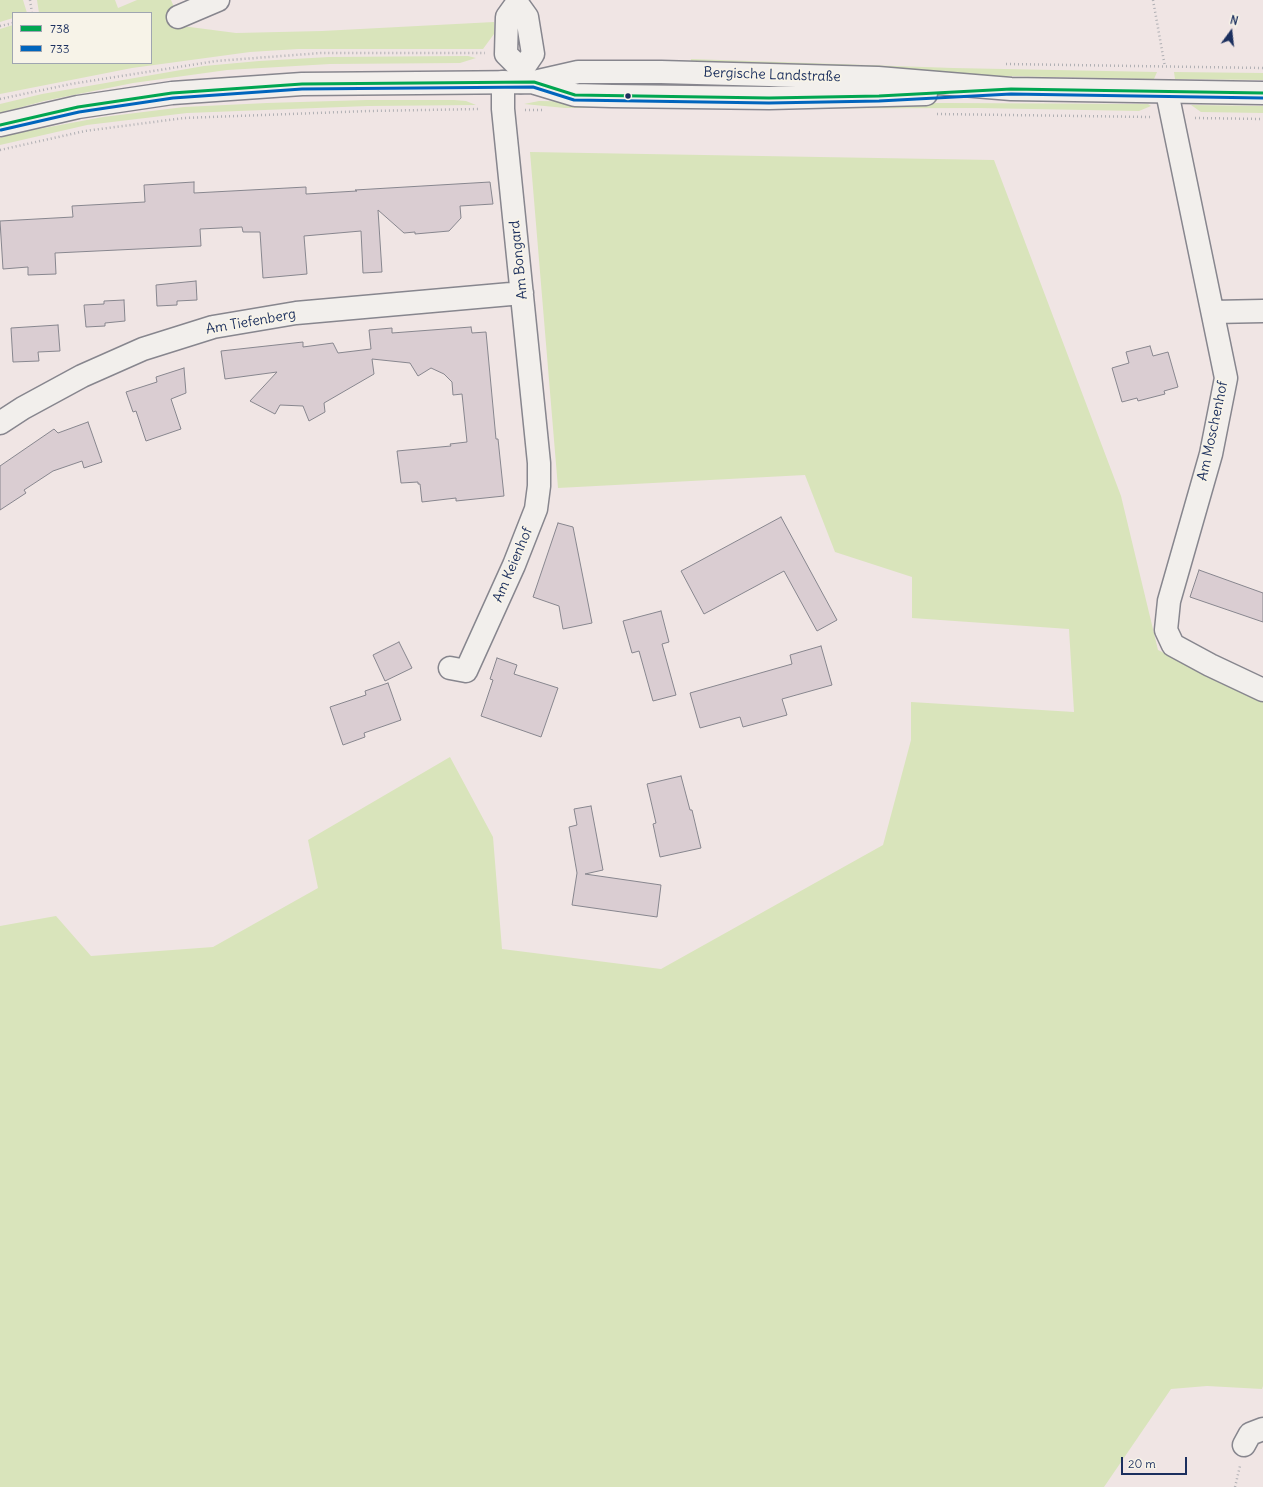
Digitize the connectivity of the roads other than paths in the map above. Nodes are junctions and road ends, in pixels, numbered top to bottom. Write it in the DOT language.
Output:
graph roads {
  1 [pos="218,0"];
  2 [pos="517,1"];
  3 [pos="178,17"];
  4 [pos="520,79"];
  5 [pos="1167,92"];
  6 [pos="1263,93"];
  7 [pos="0,125"];
  8 [pos="522,293"];
  9 [pos="1263,311"];
  10 [pos="1213,312"];
  11 [pos="0,423"];
  12 [pos="536,438"];
  13 [pos="450,668"];
  14 [pos="1263,690"];
  15 [pos="1263,1429"];
  16 [pos="1244,1446"];
  1 -- 3 [label="street"];
  2 -- 4 [label="street"];
  4 -- 5 [label="street, Bergische Landstraße"];
  4 -- 7 [label="street, Bergische Landstraße"];
  4 -- 8 [label="street, Am Bongard"];
  5 -- 6 [label="street, Bergische Landstraße"];
  5 -- 10 [label="street, Am Moschenhof"];
  8 -- 11 [label="street, Am Tiefenberg"];
  8 -- 12 [label="street, Am Bongard"];
  9 -- 10 [label="street"];
  10 -- 14 [label="street, Am Moschenhof"];
  12 -- 13 [label="street, Am Keienhof"];
  15 -- 16 [label="street"];
}
